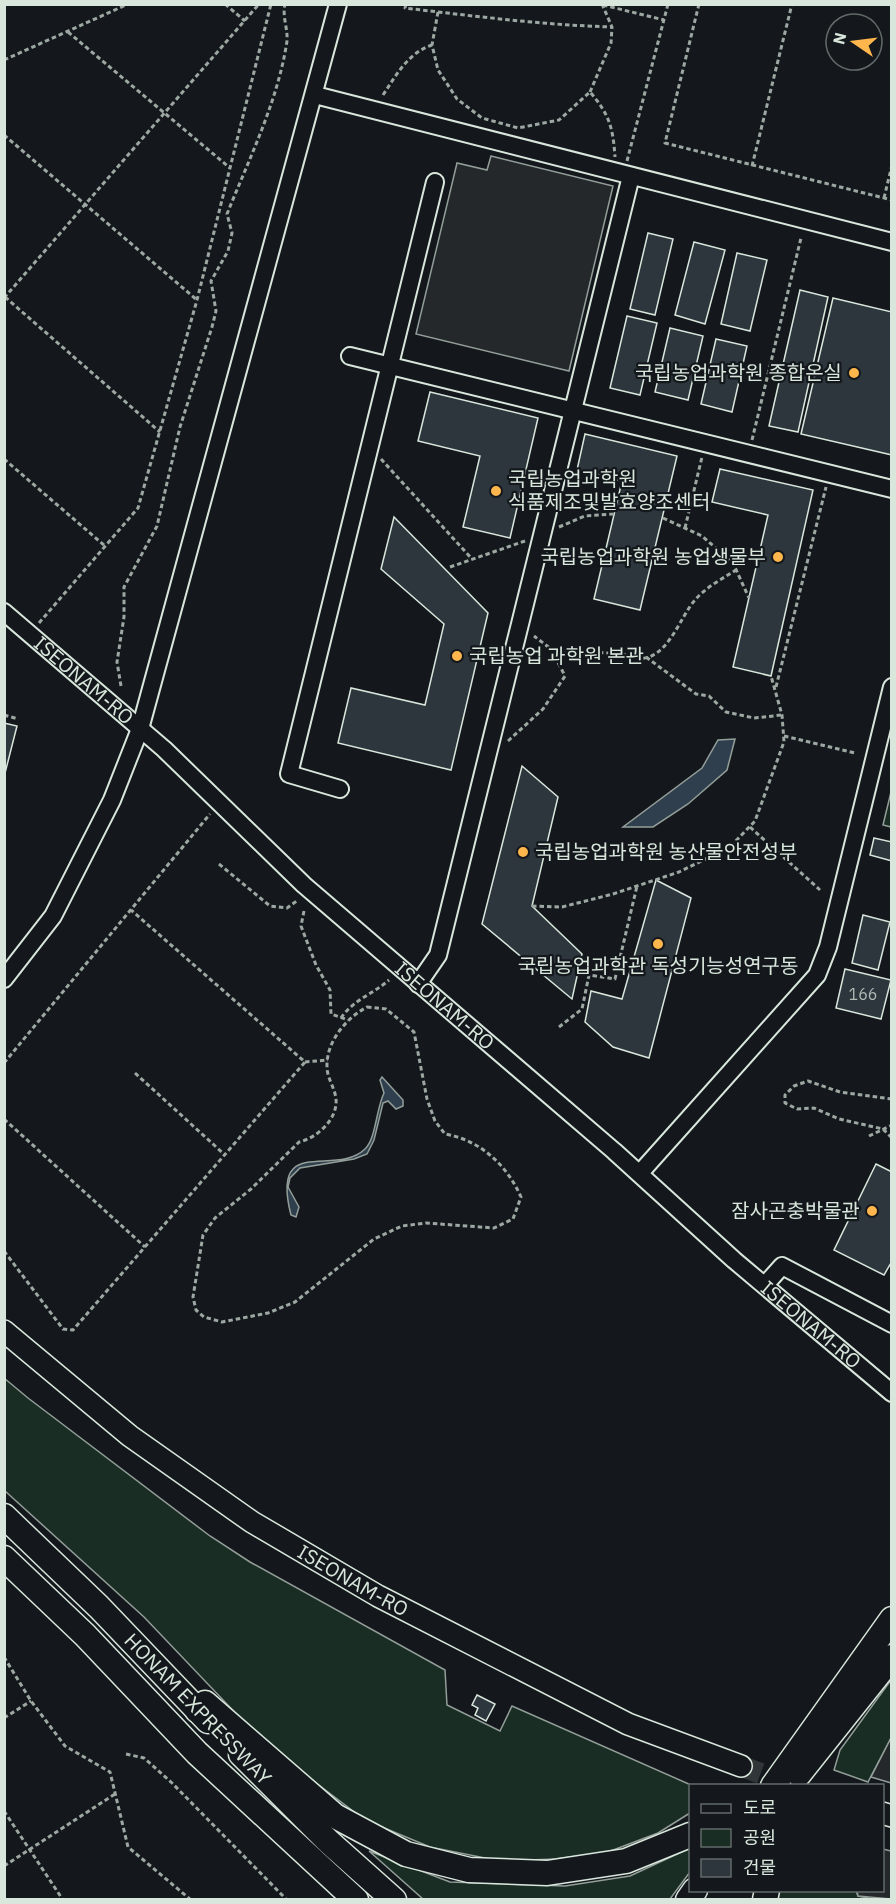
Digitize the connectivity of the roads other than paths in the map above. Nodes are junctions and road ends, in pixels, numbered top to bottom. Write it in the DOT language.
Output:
graph roads {
  1 [pos="338,4"];
  2 [pos="315,95"];
  3 [pos="627,175"];
  4 [pos="435,182"];
  5 [pos="891,242"];
  6 [pos="350,356"];
  7 [pos="390,365"];
  8 [pos="574,411"];
  9 [pos="891,489"];
  10 [pos="4,612"];
  11 [pos="891,687"];
  12 [pos="140,729"];
  13 [pos="340,789"];
  14 [pos="4,979"];
  15 [pos="418,984"];
  16 [pos="640,1173"];
  17 [pos="765,1285"];
  18 [pos="891,1324"];
  19 [pos="4,1331"];
  20 [pos="891,1393"];
  21 [pos="4,1516"];
  22 [pos="4,1558"];
  23 [pos="891,1619"];
  24 [pos="891,1657"];
  25 [pos="828,1705"];
  26 [pos="197,1710"];
  27 [pos="821,1750"];
  28 [pos="748,1776"];
  29 [pos="774,1784"];
  30 [pos="791,1784"];
  31 [pos="807,1784"];
  32 [pos="689,1835"];
  33 [pos="356,1899"];
  34 [pos="394,1899"];
  1 -- 2 [label="lane"];
  2 -- 3 [label="lane"];
  2 -- 12 [label="lane"];
  3 -- 5 [label="lane"];
  3 -- 8 [label="lane"];
  4 -- 7 [label="lane"];
  6 -- 7 [label="lane"];
  7 -- 8 [label="lane"];
  7 -- 13 [label="lane"];
  8 -- 9 [label="lane"];
  8 -- 15 [label="lane"];
  10 -- 12 [label="lane, ISEONAM-RO"];
  11 -- 16 [label="lane"];
  12 -- 14 [label="lane"];
  12 -- 15 [label="lane, ISEONAM-RO"];
  15 -- 16 [label="lane, ISEONAM-RO"];
  16 -- 17 [label="lane, ISEONAM-RO"];
  17 -- 18 [label="lane"];
  17 -- 20 [label="lane, ISEONAM-RO"];
  19 -- 28 [label="main road, ISEONAM-RO"];
  21 -- 26 [label="highway, HONAM EXPRESSWAY"];
  22 -- 33 [label="highway, HONAM EXPRESSWAY"];
  23 -- 25 [label="highway"];
  24 -- 27 [label="highway"];
  25 -- 28 [label="highway"];
  25 -- 29 [label="highway"];
  26 -- 32 [label="highway"];
  26 -- 34 [label="highway, HONAM EXPRESSWAY"];
  27 -- 30 [label="highway"];
  27 -- 31 [label="highway"];
}
